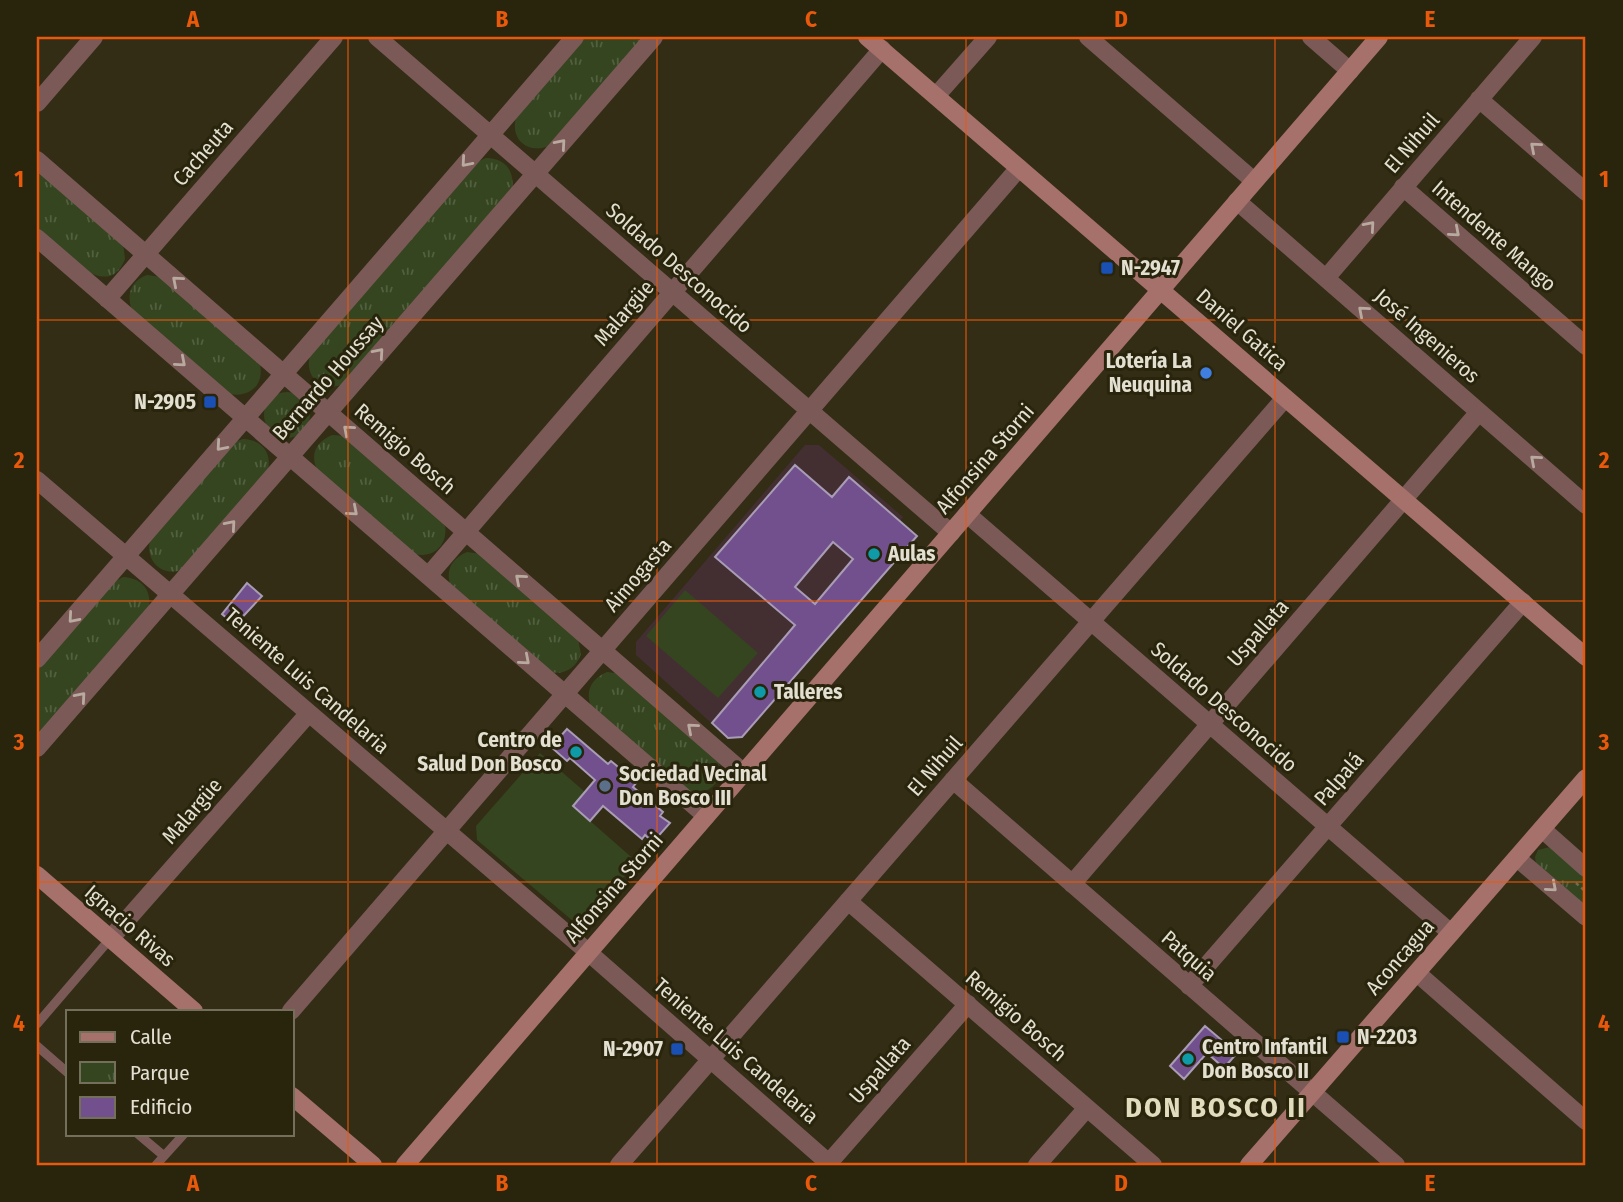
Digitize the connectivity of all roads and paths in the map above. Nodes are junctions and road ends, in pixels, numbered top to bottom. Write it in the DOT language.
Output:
graph roads {
  1 [pos="94,37"];
  2 [pos="334,37"];
  3 [pos="377,37"];
  4 [pos="575,37"];
  5 [pos="654,37"];
  6 [pos="867,37"];
  7 [pos="988,37"];
  8 [pos="1088,37"];
  9 [pos="1311,37"];
  10 [pos="1379,37"];
  11 [pos="1533,37"];
  12 [pos="882,49"];
  13 [pos="1350,71"];
  14 [pos="936,96"];
  15 [pos="1479,99"];
  16 [pos="37,103"];
  17 [pos="490,135"];
  18 [pos="37,160"];
  19 [pos="1019,168"];
  20 [pos="535,174"];
  21 [pos="1254,181"];
  22 [pos="1403,187"];
  23 [pos="1586,192"];
  24 [pos="1237,201"];
  25 [pos="37,238"];
  26 [pos="146,254"];
  27 [pos="1326,278"];
  28 [pos="1161,290"];
  29 [pos="672,292"];
  30 [pos="107,299"];
  31 [pos="1586,346"];
  32 [pos="284,374"];
  33 [pos="1286,398"];
  34 [pos="810,411"];
  35 [pos="328,412"];
  36 [pos="1479,412"];
  37 [pos="245,418"];
  38 [pos="290,456"];
  39 [pos="37,480"];
  40 [pos="1404,499"];
  41 [pos="1586,505"];
  42 [pos="967,514"];
  43 [pos="466,532"];
  44 [pos="951,533"];
  45 [pos="126,556"];
  46 [pos="428,576"];
  47 [pos="170,594"];
  48 [pos="1523,602"];
  49 [pos="1091,621"];
  50 [pos="602,650"];
  51 [pos="1586,657"];
  52 [pos="37,659"];
  53 [pos="565,694"];
  54 [pos="309,713"];
  55 [pos="1210,724"];
  56 [pos="37,748"];
  57 [pos="744,773"];
  58 [pos="1586,778"];
  59 [pos="953,780"];
  60 [pos="706,816"];
  61 [pos="1328,826"];
  62 [pos="1542,829"];
  63 [pos="446,831"];
  64 [pos="1517,858"];
  65 [pos="1586,868"];
  66 [pos="37,875"];
  67 [pos="1072,884"];
  68 [pos="848,901"];
  69 [pos="1586,917"];
  70 [pos="1451,933"];
  71 [pos="110,939"];
  72 [pos="589,952"];
  73 [pos="1417,973"];
  74 [pos="1189,986"];
  75 [pos="968,1004"];
  76 [pos="193,1010"];
  77 [pos="291,1010"];
  78 [pos="37,1024"];
  79 [pos="37,1046"];
  80 [pos="711,1059"];
  81 [pos="66,1071"];
  82 [pos="1312,1093"];
  83 [pos="294,1098"];
  84 [pos="1087,1108"];
  85 [pos="1586,1121"];
  86 [pos="140,1136"];
  87 [pos="182,1136"];
  88 [pos="164,1157"];
  89 [pos="156,1165"];
  90 [pos="373,1165"];
  91 [pos="405,1165"];
  92 [pos="618,1165"];
  93 [pos="829,1165"];
  94 [pos="1037,1165"];
  95 [pos="1153,1165"];
  96 [pos="1249,1165"];
  97 [pos="1396,1165"];
  1 -- 16 [label="street"];
  2 -- 26 [label="street, Cacheuta"];
  3 -- 17 [label="street, Soldado Desconocido"];
  4 -- 17 [label="street, Bernardo Houssay"];
  20 -- 5 [label="street, Bernardo Houssay, one-way"];
  6 -- 12 [label="street, Daniel Gatica"];
  7 -- 14 [label="street"];
  8 -- 21 [label="street"];
  9 -- 13 [label="street"];
  10 -- 13 [label="street, Alfonsina Storni"];
  11 -- 15 [label="street, El Nihuil"];
  12 -- 14 [label="street, Daniel Gatica"];
  12 -- 29 [label="street, Malargüe"];
  13 -- 21 [label="street, Alfonsina Storni"];
  14 -- 19 [label="street, Daniel Gatica"];
  15 -- 22 [label="street, El Nihuil"];
  23 -- 15 [label="street, one-way"];
  17 -- 20 [label="street, Soldado Desconocido"];
  17 -- 32 [label="street, Bernardo Houssay, one-way"];
  18 -- 26 [label="street, Remigio Bosch"];
  19 -- 28 [label="street, Daniel Gatica"];
  19 -- 34 [label="street, Aimogasta"];
  20 -- 29 [label="street, Soldado Desconocido"];
  35 -- 20 [label="street, Bernardo Houssay, one-way"];
  21 -- 24 [label="street, Alfonsina Storni"];
  27 -- 22 [label="street, El Nihuil, one-way"];
  22 -- 31 [label="street, Intendente Mango, one-way"];
  24 -- 27 [label="street, José Ingenieros"];
  24 -- 28 [label="street, Alfonsina Storni"];
  25 -- 30 [label="street"];
  26 -- 30 [label="street, Cacheuta"];
  32 -- 26 [label="street, Remigio Bosch, one-way"];
  36 -- 27 [label="street, José Ingenieros, one-way"];
  28 -- 33 [label="street, Daniel Gatica"];
  28 -- 42 [label="street, Alfonsina Storni"];
  29 -- 34 [label="street, Soldado Desconocido"];
  29 -- 43 [label="street, Malargüe"];
  30 -- 37 [label="street, one-way"];
  32 -- 35 [label="street, Remigio Bosch"];
  32 -- 37 [label="street, Bernardo Houssay"];
  33 -- 40 [label="street, Daniel Gatica"];
  33 -- 49 [label="street, El Nihuil"];
  34 -- 44 [label="street, Soldado Desconocido"];
  34 -- 50 [label="street, Aimogasta"];
  35 -- 38 [label="street, Bernardo Houssay"];
  43 -- 35 [label="street, Remigio Bosch, one-way"];
  36 -- 40 [label="street, Uspallata"];
  41 -- 36 [label="street, José Ingenieros, one-way"];
  37 -- 38 [label="street"];
  37 -- 45 [label="street, Bernardo Houssay, one-way"];
  38 -- 46 [label="street, one-way"];
  47 -- 38 [label="street, Bernardo Houssay, one-way"];
  39 -- 45 [label="street, Teniente Luis Candelaria"];
  40 -- 48 [label="street, Daniel Gatica"];
  40 -- 55 [label="street, Uspallata"];
  42 -- 44 [label="street, Alfonsina Storni"];
  42 -- 49 [label="street, Soldado Desconocido"];
  43 -- 46 [label="street, Malargüe"];
  50 -- 43 [label="street, Remigio Bosch, one-way"];
  44 -- 57 [label="street, Alfonsina Storni"];
  45 -- 47 [label="street, Teniente Luis Candelaria"];
  45 -- 52 [label="street, Bernardo Houssay, one-way"];
  46 -- 53 [label="street, one-way"];
  47 -- 54 [label="street, Teniente Luis Candelaria"];
  56 -- 47 [label="street, Bernardo Houssay, one-way"];
  48 -- 51 [label="street, Daniel Gatica"];
  48 -- 61 [label="street, Palpalá"];
  49 -- 55 [label="street, Soldado Desconocido"];
  49 -- 59 [label="street, El Nihuil"];
  50 -- 53 [label="street, Aimogasta"];
  57 -- 50 [label="street, Remigio Bosch, one-way"];
  53 -- 60 [label="street"];
  53 -- 63 [label="street, Aimogasta"];
  54 -- 63 [label="street, Teniente Luis Candelaria"];
  54 -- 71 [label="street, Malargüe"];
  55 -- 61 [label="street, Soldado Desconocido"];
  55 -- 67 [label="street, Uspallata"];
  57 -- 60 [label="street, Alfonsina Storni"];
  58 -- 62 [label="street, Aconcagua"];
  59 -- 67 [label="street, Patquia"];
  59 -- 68 [label="street, El Nihuil"];
  60 -- 72 [label="street, Alfonsina Storni"];
  61 -- 70 [label="street, Soldado Desconocido"];
  61 -- 74 [label="street, Palpalá"];
  62 -- 64 [label="street, Aconcagua"];
  62 -- 65 [label="street"];
  63 -- 72 [label="street, Teniente Luis Candelaria"];
  63 -- 77 [label="street, Aimogasta"];
  64 -- 69 [label="street, one-way"];
  64 -- 70 [label="street, Aconcagua"];
  66 -- 71 [label="street, Ignacio Rivas"];
  67 -- 74 [label="street, Patquia"];
  68 -- 75 [label="street, Remigio Bosch"];
  68 -- 80 [label="street, El Nihuil"];
  70 -- 73 [label="street, Aconcagua"];
  71 -- 76 [label="street, Ignacio Rivas"];
  71 -- 78 [label="lane"];
  72 -- 80 [label="street, Teniente Luis Candelaria"];
  72 -- 91 [label="street, Alfonsina Storni"];
  73 -- 82 [label="street, Aconcagua"];
  73 -- 85 [label="street"];
  74 -- 82 [label="street, Patquia"];
  75 -- 84 [label="street, Remigio Bosch"];
  75 -- 93 [label="street, Uspallata"];
  79 -- 81 [label="lane"];
  80 -- 92 [label="street, El Nihuil"];
  80 -- 93 [label="street, Teniente Luis Candelaria"];
  82 -- 96 [label="street, Aconcagua"];
  82 -- 97 [label="street, Patquia"];
  83 -- 90 [label="street"];
  84 -- 94 [label="street"];
  84 -- 95 [label="street, Remigio Bosch"];
  86 -- 88 [label="lane"];
  87 -- 88 [label="lane"];
  88 -- 89 [label="lane"];
}
